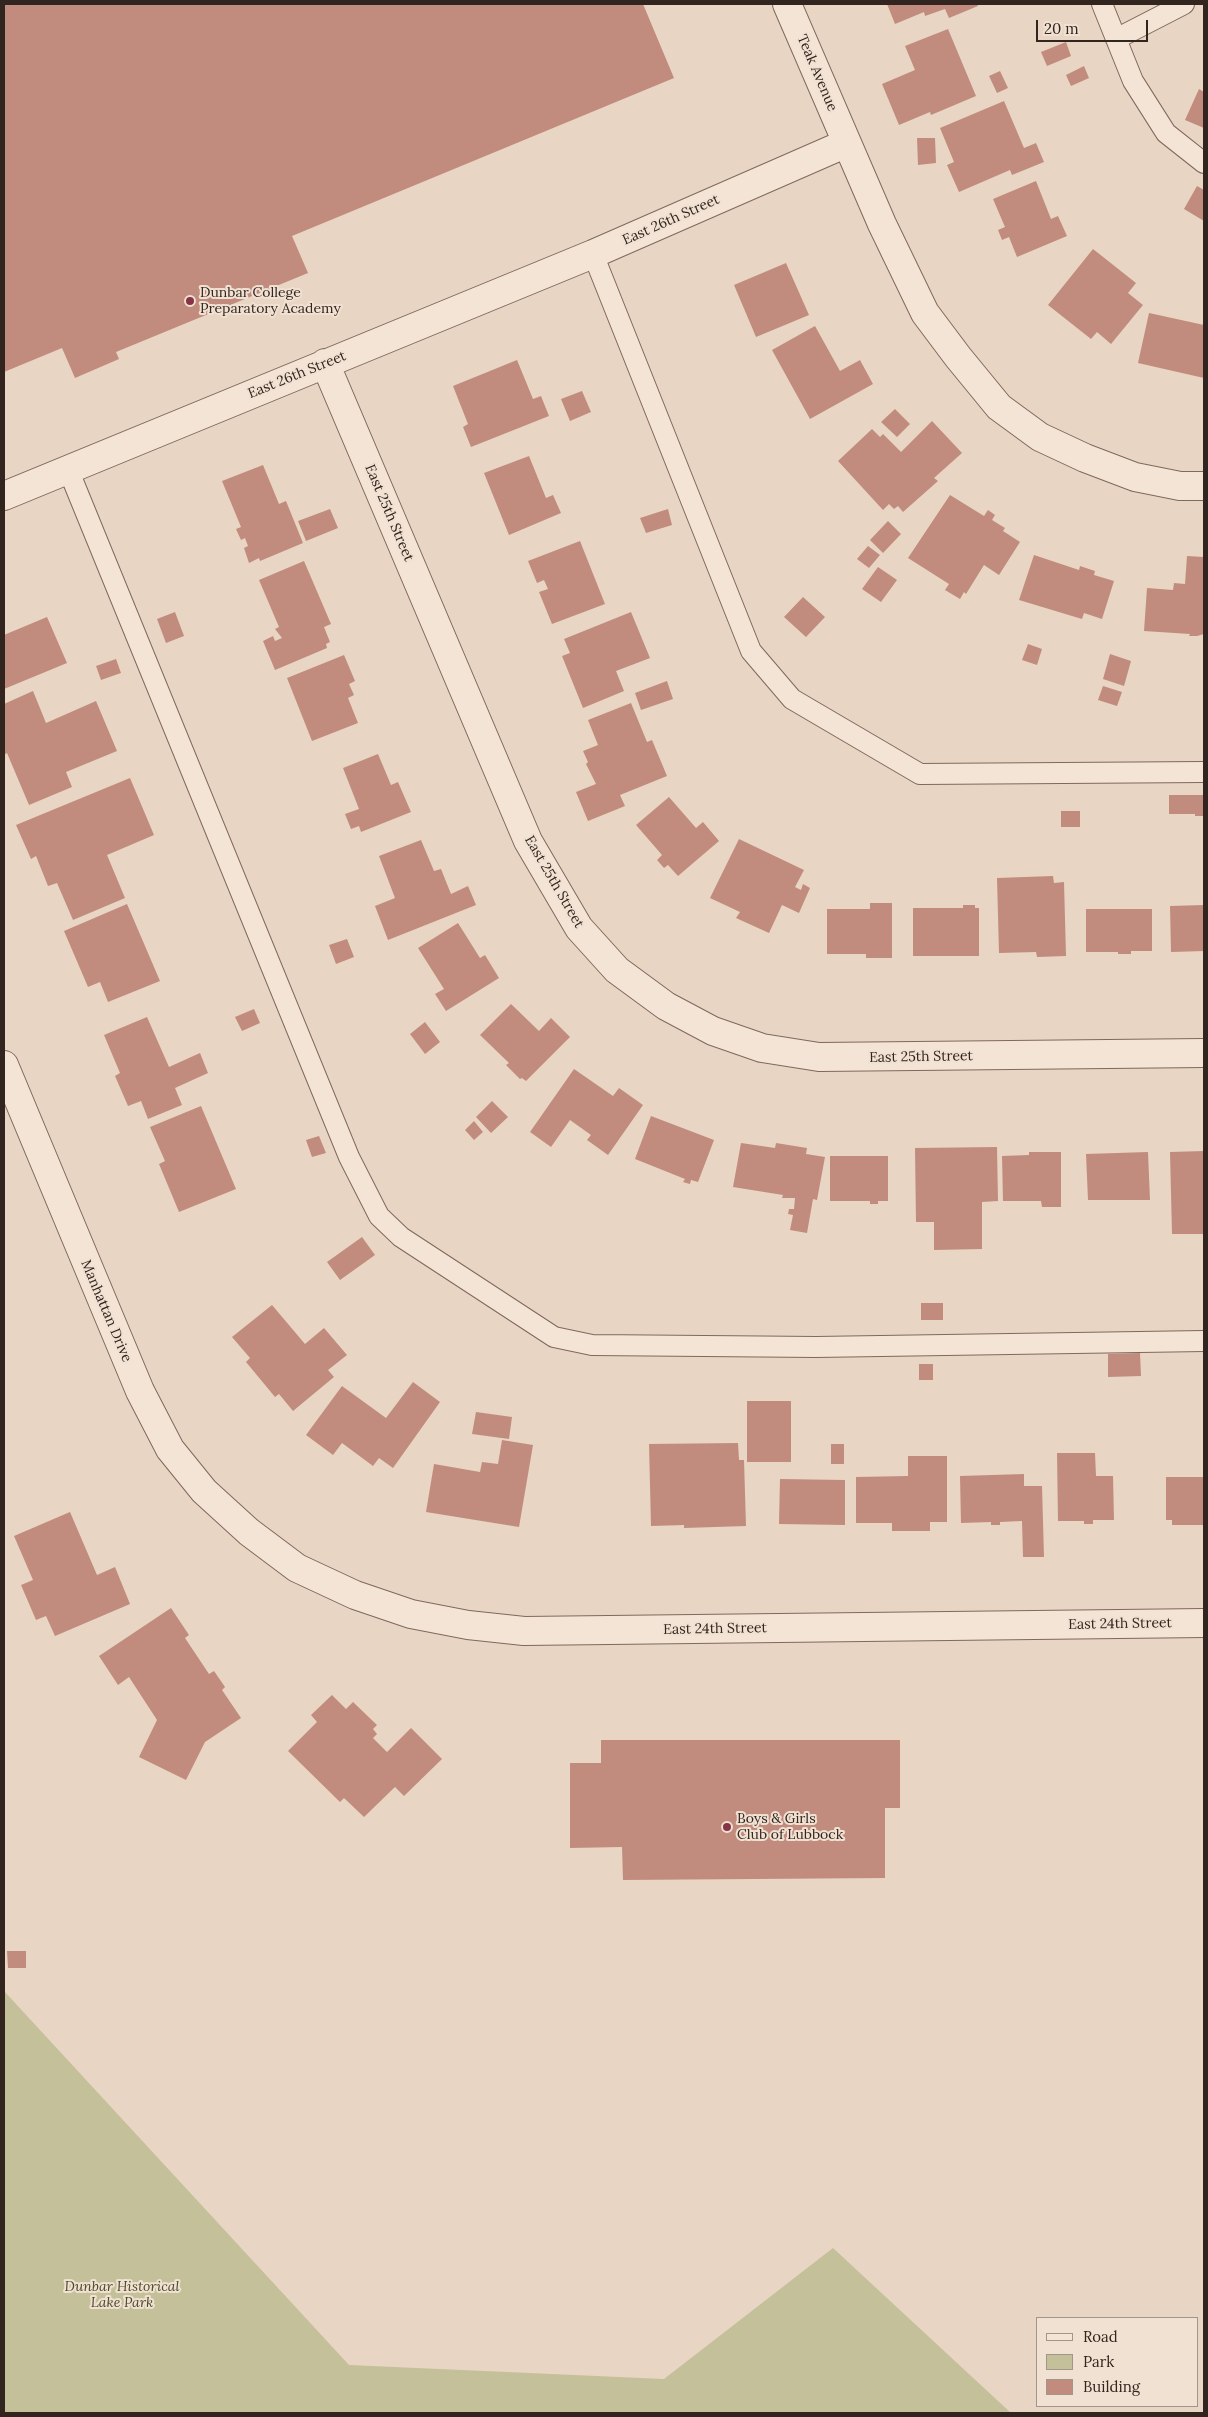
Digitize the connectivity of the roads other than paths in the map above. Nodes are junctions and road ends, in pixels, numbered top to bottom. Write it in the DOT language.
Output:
graph roads {
  1 [pos="787,4"];
  2 [pos="1102,4"];
  3 [pos="1184,4"];
  4 [pos="1116,39"];
  5 [pos="847,143"];
  6 [pos="1204,164"];
  7 [pos="593,254"];
  8 [pos="325,363"];
  9 [pos="68,469"];
  10 [pos="1204,486"];
  11 [pos="4,496"];
  12 [pos="1204,772"];
  13 [pos="1204,1054"];
  14 [pos="4,1065"];
  15 [pos="1204,1341"];
  16 [pos="249,1532"];
  17 [pos="1204,1623"];
  1 -- 5 [label="street, Teak Avenue"];
  2 -- 4 [label="lane"];
  3 -- 4 [label="lane"];
  4 -- 6 [label="lane"];
  5 -- 7 [label="street, East 26th Street"];
  5 -- 10 [label="street"];
  7 -- 8 [label="street, East 26th Street"];
  7 -- 12 [label="lane"];
  8 -- 9 [label="street, East 26th Street"];
  8 -- 13 [label="street, East 25th Street"];
  9 -- 11 [label="street, East 26th Street"];
  9 -- 15 [label="lane"];
  14 -- 16 [label="street, Manhattan Drive"];
  16 -- 17 [label="street, East 24th Street"];
}
